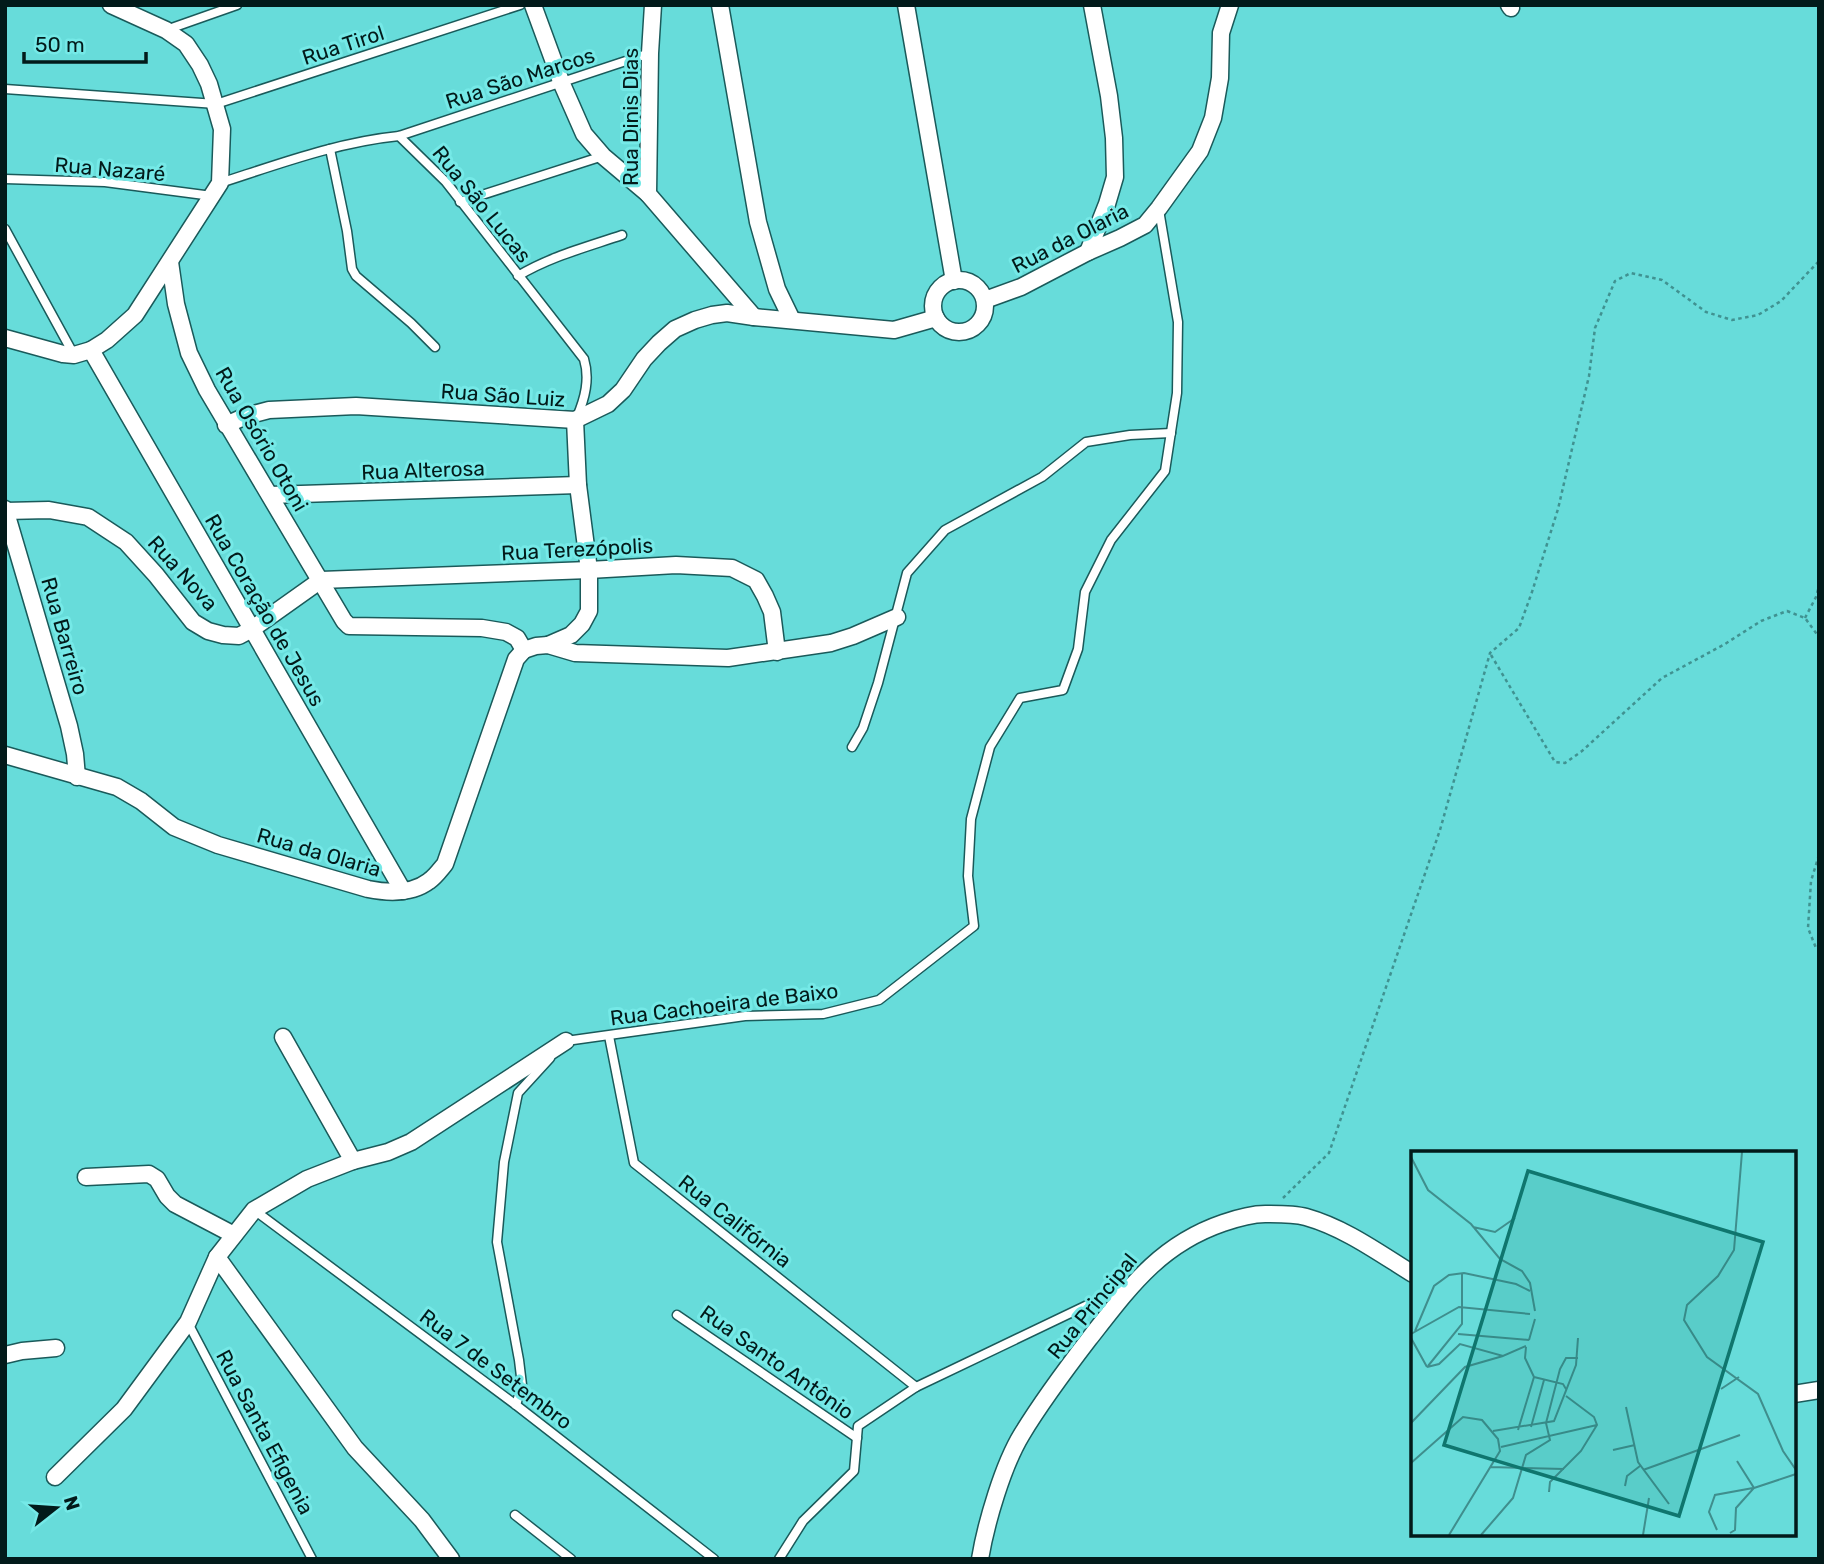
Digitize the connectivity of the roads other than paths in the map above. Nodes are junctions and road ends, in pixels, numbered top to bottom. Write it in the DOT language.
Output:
graph roads {
  1 [pos="111,5"];
  2 [pos="236,5"];
  3 [pos="520,5"];
  4 [pos="533,5"];
  5 [pos="653,5"];
  6 [pos="720,5"];
  7 [pos="906,5"];
  8 [pos="1092,5"];
  9 [pos="1230,5"];
  10 [pos="166,30"];
  11 [pos="650,53"];
  12 [pos="562,84"];
  13 [pos="5,89"];
  14 [pos="216,104"];
  15 [pos="399,136"];
  16 [pos="330,149"];
  17 [pos="603,156"];
  18 [pos="5,179"];
  19 [pos="216,190"];
  20 [pos="648,194"];
  21 [pos="460,202"];
  22 [pos="1159,208"];
  23 [pos="5,229"];
  24 [pos="622,235"];
  25 [pos="1088,252"];
  26 [pos="170,262"];
  27 [pos="518,276"];
  28 [pos="954,281"];
  29 [pos="985,300"];
  30 [pos="754,317"];
  31 [pos="936,317"];
  32 [pos="792,320"];
  33 [pos="5,338"];
  34 [pos="435,347"];
  35 [pos="91,350"];
  36 [pos="74,355"];
  37 [pos="575,421"];
  38 [pos="226,425"];
  39 [pos="1171,433"];
  40 [pos="578,485"];
  41 [pos="270,495"];
  42 [pos="5,510"];
  43 [pos="589,570"];
  44 [pos="321,580"];
  45 [pos="897,617"];
  46 [pos="253,629"];
  47 [pos="548,645"];
  48 [pos="524,650"];
  49 [pos="778,652"];
  50 [pos="852,747"];
  51 [pos="5,755"];
  52 [pos="77,777"];
  53 [pos="403,891"];
  54 [pos="609,1036"];
  55 [pos="283,1037"];
  56 [pos="566,1041"];
  57 [pos="353,1161"];
  58 [pos="86,1177"];
  59 [pos="254,1210"];
  60 [pos="234,1235"];
  61 [pos="216,1257"];
  62 [pos="1411,1273"];
  63 [pos="1133,1283"];
  64 [pos="677,1315"];
  65 [pos="188,1322"];
  66 [pos="56,1348"];
  67 [pos="5,1355"];
  68 [pos="916,1387"];
  69 [pos="1819,1390"];
  70 [pos="1796,1395"];
  71 [pos="516,1405"];
  72 [pos="857,1438"];
  73 [pos="55,1478"];
  74 [pos="515,1515"];
  75 [pos="312,1559"];
  76 [pos="451,1559"];
  77 [pos="571,1559"];
  78 [pos="714,1559"];
  79 [pos="779,1559"];
  80 [pos="980,1559"];
  1 -- 10 [label="street"];
  2 -- 10 [label="lane"];
  3 -- 14 [label="lane, Rua Tirol"];
  4 -- 12 [label="street"];
  5 -- 11 [label="street, Rua Dinis Dias"];
  6 -- 32 [label="street"];
  7 -- 28 [label="street"];
  8 -- 25 [label="street"];
  9 -- 22 [label="street, Rua da Olaria"];
  10 -- 14 [label="street"];
  11 -- 12 [label="lane, Rua São Marcos"];
  11 -- 20 [label="street, Rua Dinis Dias"];
  12 -- 15 [label="lane, Rua São Marcos"];
  12 -- 17 [label="street"];
  13 -- 14 [label="lane"];
  14 -- 19 [label="street"];
  15 -- 16 [label="lane"];
  15 -- 21 [label="lane, Rua São Lucas"];
  16 -- 19 [label="lane"];
  16 -- 34 [label="lane"];
  17 -- 20 [label="street"];
  17 -- 21 [label="lane"];
  18 -- 19 [label="lane, Rua Nazaré"];
  19 -- 26 [label="street"];
  20 -- 30 [label="street, Rua Dinis Dias"];
  21 -- 27 [label="lane, Rua São Lucas"];
  22 -- 25 [label="street, Rua da Olaria"];
  22 -- 39 [label="lane"];
  23 -- 36 [label="lane"];
  24 -- 27 [label="lane"];
  25 -- 29 [label="street, Rua da Olaria"];
  26 -- 35 [label="street"];
  26 -- 38 [label="street, Rua Osório Otoni"];
  27 -- 37 [label="lane, Rua São Lucas"];
  28 -- 29 [label="street"];
  28 -- 31 [label="street"];
  29 -- 31 [label="street"];
  30 -- 32 [label="street"];
  30 -- 37 [label="street"];
  31 -- 32 [label="street"];
  33 -- 36 [label="street"];
  35 -- 36 [label="street"];
  35 -- 46 [label="street, Rua Coração de Jesus"];
  37 -- 38 [label="street, Rua São Luiz"];
  37 -- 40 [label="street, Rua São Luiz"];
  38 -- 41 [label="street, Rua Osório Otoni"];
  39 -- 45 [label="lane"];
  39 -- 54 [label="lane, Rua Cachoeira de Baixo"];
  40 -- 41 [label="street, Rua Alterosa"];
  40 -- 43 [label="street, Rua São Luiz"];
  41 -- 44 [label="street, Rua Osório Otoni"];
  42 -- 46 [label="street, Rua Nova"];
  42 -- 52 [label="street, Rua Barreiro"];
  43 -- 44 [label="street, Rua Terezópolis"];
  43 -- 47 [label="street, Rua São Luiz"];
  43 -- 49 [label="street, Rua Terezópolis"];
  44 -- 46 [label="street, Rua Nova"];
  44 -- 48 [label="street, Rua Osório Otoni"];
  45 -- 49 [label="street"];
  45 -- 50 [label="lane"];
  46 -- 53 [label="street, Rua Coração de Jesus"];
  47 -- 48 [label="street"];
  47 -- 49 [label="street"];
  48 -- 53 [label="street, Rua da Olaria"];
  51 -- 52 [label="street, Rua da Olaria"];
  52 -- 53 [label="street, Rua da Olaria"];
  54 -- 56 [label="lane, Rua Cachoeira de Baixo"];
  54 -- 68 [label="lane, Rua Califórnia"];
  55 -- 57 [label="street"];
  56 -- 57 [label="street"];
  56 -- 71 [label="lane"];
  57 -- 59 [label="street"];
  58 -- 60 [label="street"];
  59 -- 60 [label="street"];
  59 -- 71 [label="lane, Rua 7 de Setembro"];
  60 -- 61 [label="street"];
  61 -- 65 [label="street"];
  61 -- 76 [label="street"];
  62 -- 63 [label="street, Rua Principal"];
  63 -- 68 [label="lane"];
  63 -- 80 [label="street, Rua Principal"];
  64 -- 72 [label="lane, Rua Santo Antônio"];
  65 -- 73 [label="street"];
  65 -- 75 [label="lane, Rua Santa Efigenia"];
  66 -- 67 [label="street"];
  68 -- 72 [label="lane"];
  69 -- 70 [label="street"];
  71 -- 78 [label="lane, Rua 7 de Setembro"];
  72 -- 79 [label="lane"];
  74 -- 77 [label="lane"];
}
